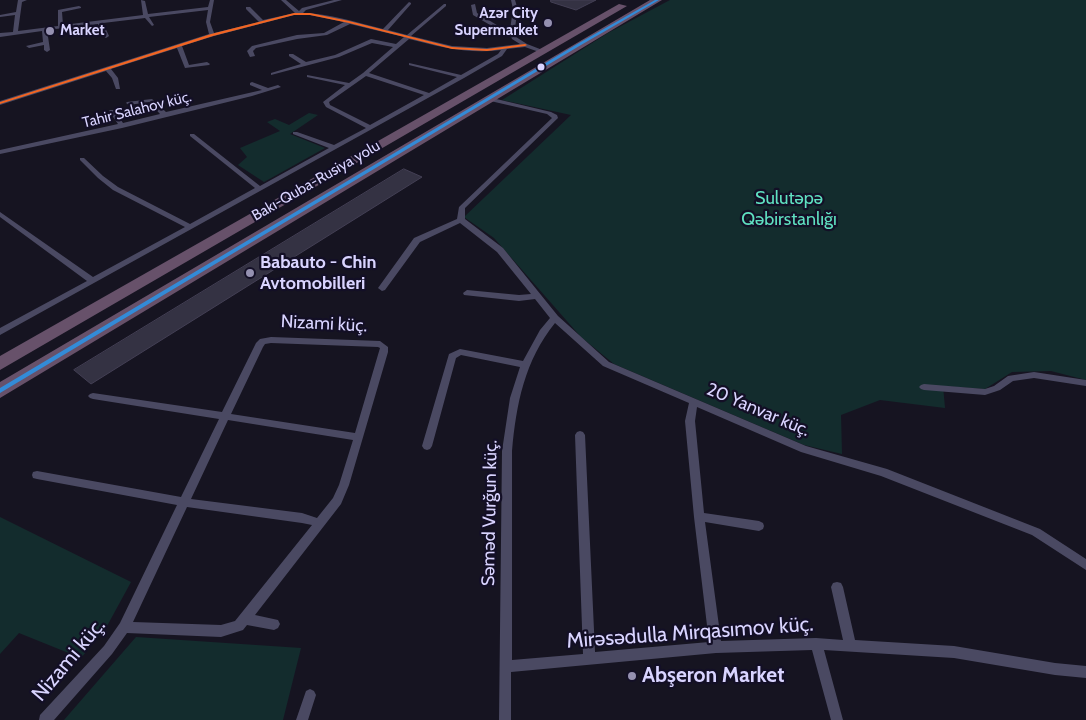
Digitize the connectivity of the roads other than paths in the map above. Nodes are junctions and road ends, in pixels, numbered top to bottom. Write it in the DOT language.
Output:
graph roads {
  1 [pos="25,0"];
  2 [pos="212,0"];
  3 [pos="283,0"];
  4 [pos="309,0"];
  5 [pos="340,0"];
  6 [pos="657,0"];
  7 [pos="143,1"];
  8 [pos="516,1"];
  9 [pos="631,1"];
  10 [pos="409,2"];
  11 [pos="444,5"];
  12 [pos="473,5"];
  13 [pos="314,6"];
  14 [pos="78,8"];
  15 [pos="210,8"];
  16 [pos="248,8"];
  17 [pos="18,13"];
  18 [pos="118,13"];
  19 [pos="299,13"];
  20 [pos="0,16"];
  21 [pos="146,16"];
  22 [pos="119,20"];
  23 [pos="261,21"];
  24 [pos="100,22"];
  25 [pos="349,22"];
  26 [pos="152,25"];
  27 [pos="61,27"];
  28 [pos="44,29"];
  29 [pos="385,30"];
  30 [pos="512,32"];
  31 [pos="15,33"];
  32 [pos="0,35"];
  33 [pos="106,36"];
  34 [pos="212,36"];
  35 [pos="409,38"];
  36 [pos="46,43"];
  37 [pos="525,45"];
  38 [pos="29,46"];
  39 [pos="179,46"];
  40 [pos="398,46"];
  41 [pos="505,48"];
  42 [pos="47,50"];
  43 [pos="542,51"];
  44 [pos="291,55"];
  45 [pos="252,56"];
  46 [pos="207,64"];
  47 [pos="305,64"];
  48 [pos="411,64"];
  49 [pos="107,68"];
  50 [pos="273,74"];
  51 [pos="364,74"];
  52 [pos="309,76"];
  53 [pos="462,77"];
  54 [pos="252,84"];
  55 [pos="350,85"];
  56 [pos="278,87"];
  57 [pos="118,88"];
  58 [pos="268,90"];
  59 [pos="429,95"];
  60 [pos="488,99"];
  61 [pos="0,103"];
  62 [pos="129,103"];
  63 [pos="112,111"];
  64 [pos="164,114"];
  65 [pos="555,116"];
  66 [pos="122,126"];
  67 [pos="371,128"];
  68 [pos="295,133"];
  69 [pos="192,135"];
  70 [pos="334,147"];
  71 [pos="0,152"];
  72 [pos="82,159"];
  73 [pos="258,188"];
  74 [pos="0,214"];
  75 [pos="461,220"];
  76 [pos="188,226"];
  77 [pos="93,281"];
  78 [pos="382,288"];
  79 [pos="467,293"];
  80 [pos="537,296"];
  81 [pos="555,318"];
  82 [pos="0,332"];
  83 [pos="2,361"];
  84 [pos="526,365"];
  85 [pos="1086,383"];
  86 [pos="924,387"];
  87 [pos="0,392"];
  88 [pos="93,396"];
  89 [pos="694,401"];
  90 [pos="226,418"];
  91 [pos="580,434"];
  92 [pos="359,437"];
  93 [pos="427,446"];
  94 [pos="37,475"];
  95 [pos="183,502"];
  96 [pos="699,517"];
  97 [pos="319,523"];
  98 [pos="759,526"];
  99 [pos="1086,565"];
  100 [pos="837,588"];
  101 [pos="245,619"];
  102 [pos="274,624"];
  103 [pos="124,627"];
  104 [pos="816,644"];
  105 [pos="850,645"];
  106 [pos="716,647"];
  107 [pos="589,660"];
  108 [pos="505,667"];
  109 [pos="1086,672"];
  110 [pos="310,696"];
  111 [pos="45,720"];
  112 [pos="302,720"];
  113 [pos="506,720"];
  114 [pos="837,720"];
  1 -- 17 [label="street"];
  2 -- 15 [label="street"];
  3 -- 19 [label="street"];
  4 -- 13 [label="street"];
  5 -- 13 [label="street"];
  6 -- 60 [label="highway, Bakı-Quba-Rusiya yolu"];
  7 -- 21 [label="street"];
  8 -- 30 [label="street"];
  9 -- 43 [label="highway, Bakı-Quba-Rusiya yolu"];
  10 -- 29 [label="street"];
  11 -- 35 [label="street"];
  12 -- 30 [label="street"];
  13 -- 19 [label="street"];
  14 -- 27 [label="street"];
  15 -- 21 [label="street"];
  15 -- 34 [label="street"];
  16 -- 23 [label="street"];
  17 -- 20 [label="street"];
  17 -- 31 [label="street"];
  18 -- 22 [label="street"];
  19 -- 23 [label="street"];
  19 -- 25 [label="street"];
  21 -- 22 [label="street"];
  21 -- 26 [label="street"];
  22 -- 24 [label="street"];
  23 -- 34 [label="street"];
  24 -- 27 [label="street"];
  24 -- 33 [label="street"];
  25 -- 29 [label="street"];
  25 -- 45 [label="street"];
  27 -- 28 [label="street"];
  28 -- 31 [label="street"];
  28 -- 36 [label="street"];
  29 -- 35 [label="street"];
  30 -- 37 [label="street"];
  31 -- 32 [label="street"];
  34 -- 39 [label="street"];
  35 -- 40 [label="street"];
  35 -- 41 [label="street"];
  36 -- 38 [label="street"];
  36 -- 42 [label="street"];
  37 -- 41 [label="street"];
  37 -- 43 [label="street"];
  39 -- 46 [label="street"];
  39 -- 49 [label="street"];
  40 -- 47 [label="street"];
  40 -- 51 [label="street"];
  41 -- 53 [label="street"];
  43 -- 83 [label="highway, Bakı-Quba-Rusiya yolu"];
  44 -- 47 [label="street"];
  47 -- 50 [label="street"];
  48 -- 53 [label="street"];
  49 -- 57 [label="street"];
  49 -- 61 [label="street"];
  51 -- 55 [label="street"];
  51 -- 59 [label="street"];
  52 -- 55 [label="street"];
  53 -- 59 [label="street"];
  54 -- 58 [label="street"];
  55 -- 67 [label="street"];
  56 -- 58 [label="street, Tahir Salahov küç."];
  58 -- 64 [label="street, Tahir Salahov küç."];
  59 -- 67 [label="street"];
  60 -- 65 [label="street"];
  60 -- 87 [label="highway, Bakı-Quba-Rusiya yolu"];
  62 -- 64 [label="street"];
  63 -- 66 [label="street"];
  64 -- 66 [label="street, Tahir Salahov küç."];
  65 -- 75 [label="street"];
  66 -- 71 [label="street, Tahir Salahov küç."];
  67 -- 70 [label="street"];
  68 -- 70 [label="street"];
  69 -- 73 [label="street"];
  70 -- 73 [label="street"];
  72 -- 76 [label="street"];
  73 -- 76 [label="street"];
  74 -- 77 [label="street"];
  75 -- 78 [label="street"];
  75 -- 80 [label="street, 20 Yanvar küç."];
  76 -- 77 [label="street"];
  77 -- 82 [label="street"];
  79 -- 80 [label="street"];
  80 -- 81 [label="street, 20 Yanvar küç."];
  81 -- 84 [label="street, Səməd Vurğun küç."];
  81 -- 89 [label="street, 20 Yanvar küç."];
  84 -- 93 [label="street"];
  84 -- 108 [label="street, Səməd Vurğun küç."];
  85 -- 86 [label="street"];
  88 -- 90 [label="street"];
  89 -- 96 [label="street"];
  89 -- 99 [label="street, 20 Yanvar küç."];
  90 -- 92 [label="street"];
  90 -- 92 [label="street, Nizami küç."];
  90 -- 95 [label="street, Nizami küç."];
  91 -- 107 [label="street"];
  92 -- 97 [label="street, Nizami küç."];
  94 -- 95 [label="street"];
  95 -- 97 [label="street"];
  95 -- 103 [label="street, Nizami küç."];
  96 -- 98 [label="street"];
  96 -- 106 [label="street"];
  97 -- 101 [label="street, Nizami küç."];
  100 -- 105 [label="street"];
  101 -- 102 [label="street"];
  101 -- 103 [label="street, Nizami küç."];
  103 -- 111 [label="street, Nizami küç."];
  104 -- 105 [label="street, Mirəsədulla Mirqasımov küç."];
  104 -- 106 [label="street, Mirəsədulla Mirqasımov küç."];
  104 -- 114 [label="street"];
  105 -- 109 [label="street, Mirəsədulla Mirqasımov küç."];
  106 -- 107 [label="street, Mirəsədulla Mirqasımov küç."];
  107 -- 108 [label="street, Mirəsədulla Mirqasımov küç."];
  108 -- 113 [label="street, Səməd Vurğun küç."];
  110 -- 112 [label="street"];
}
